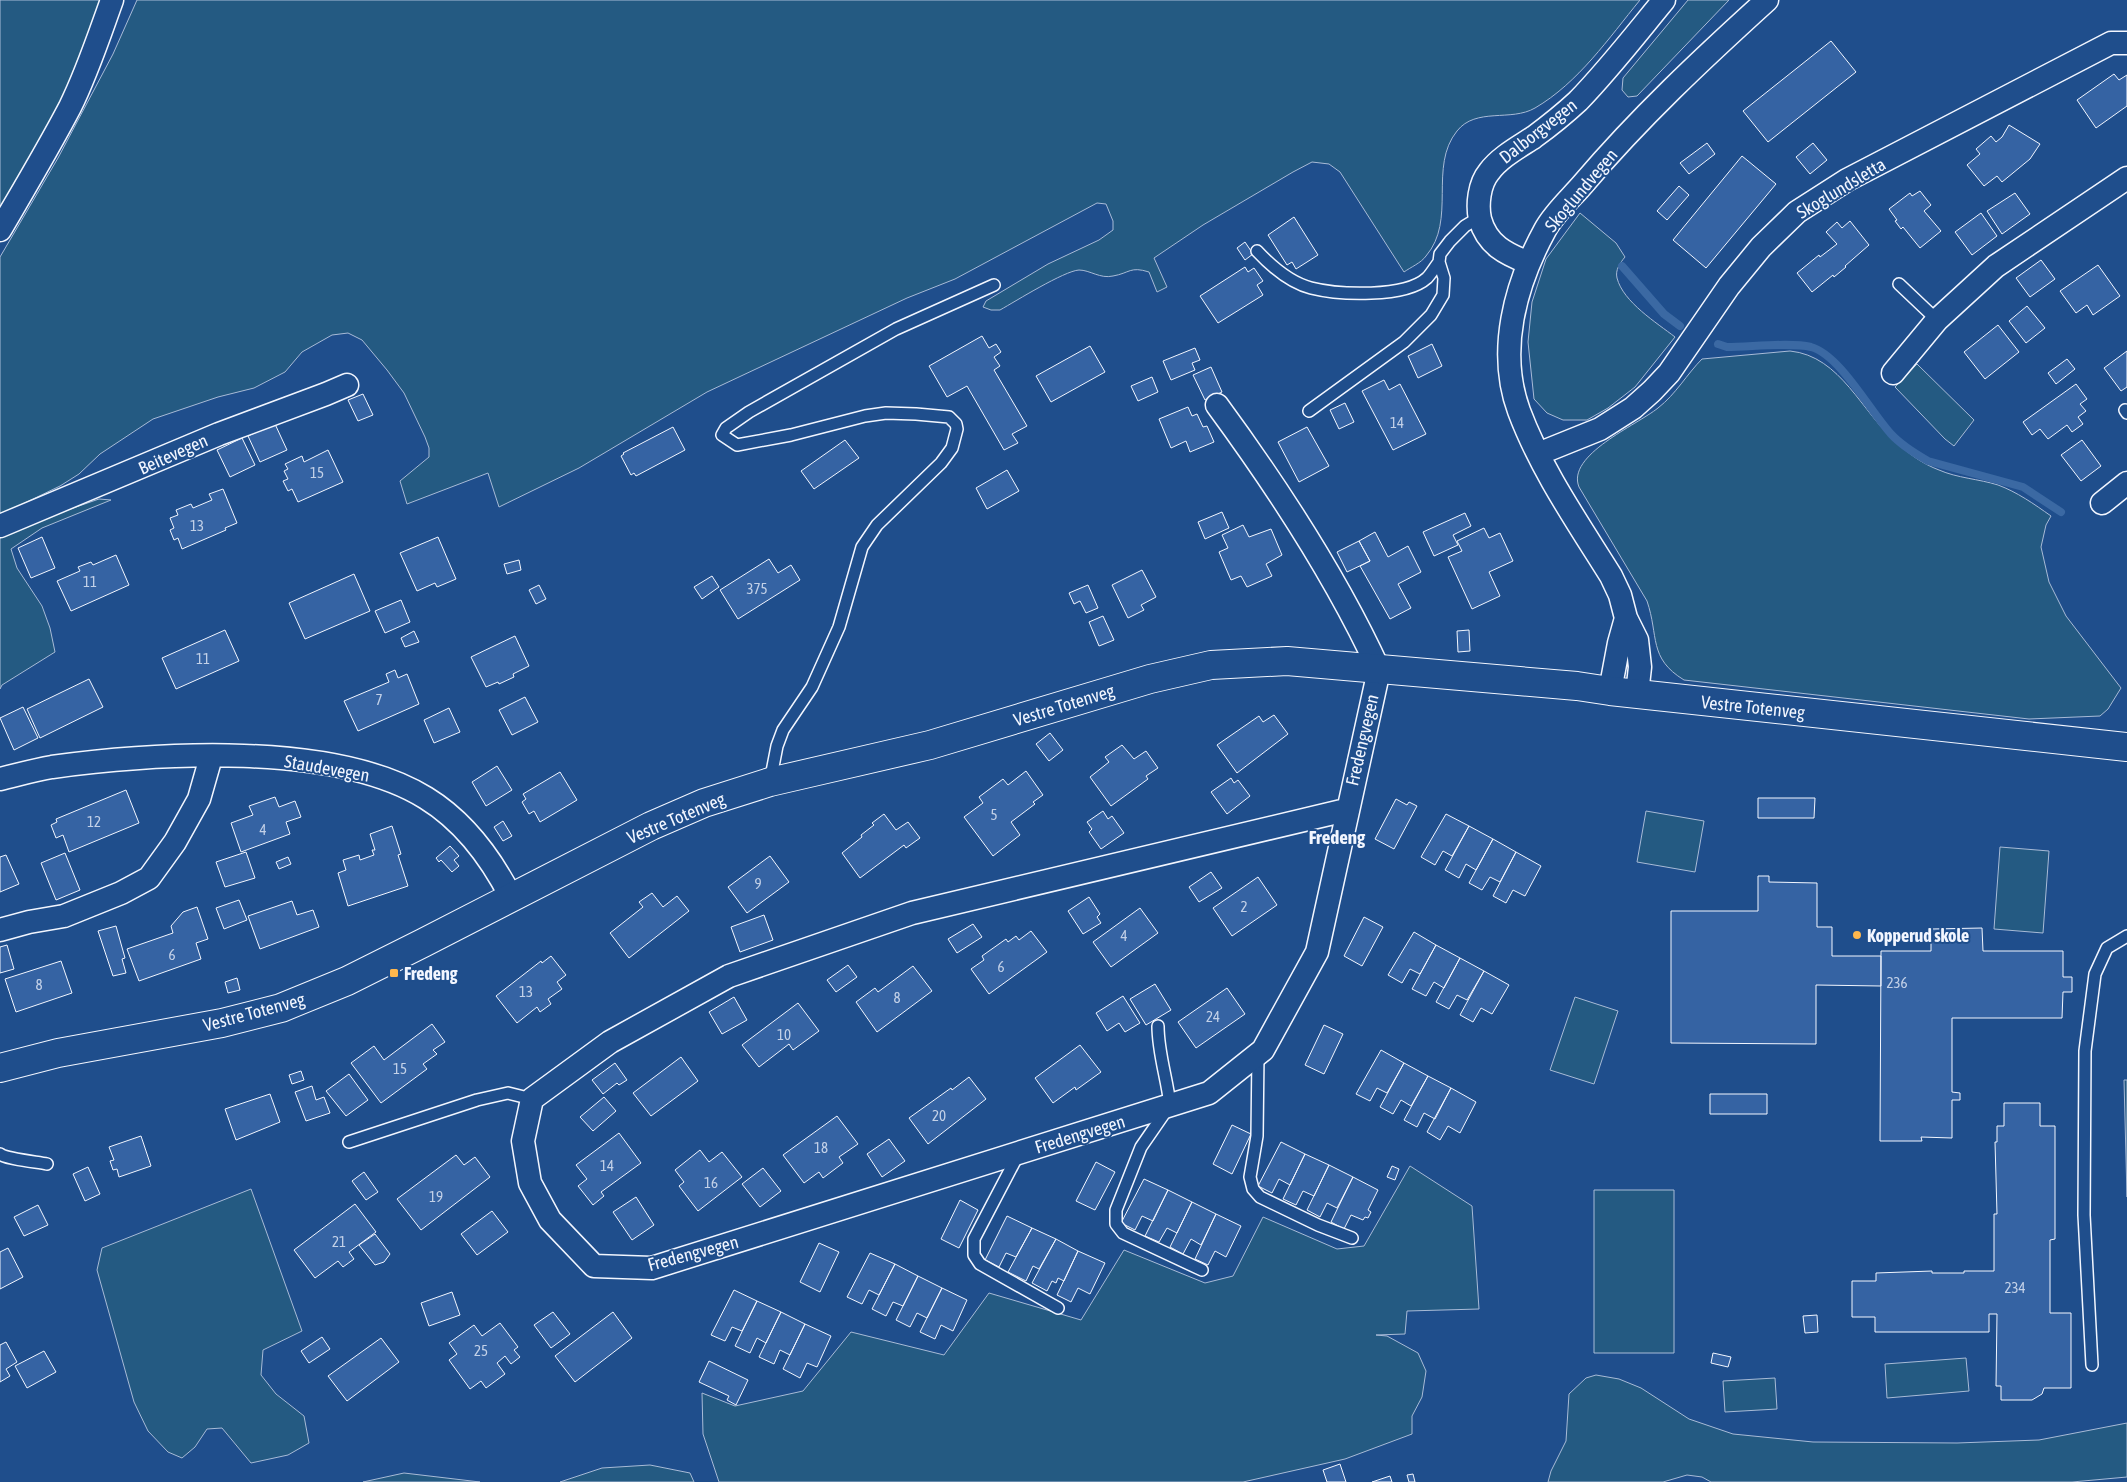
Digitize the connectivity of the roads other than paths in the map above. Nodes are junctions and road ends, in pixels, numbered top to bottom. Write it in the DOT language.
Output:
graph roads {
  1 [pos="112,0"];
  2 [pos="1664,0"];
  3 [pos="1767,0"];
  4 [pos="2127,43"];
  5 [pos="2127,178"];
  6 [pos="1480,217"];
  7 [pos="0,230"];
  8 [pos="1258,252"];
  9 [pos="1438,262"];
  10 [pos="1528,263"];
  11 [pos="1899,284"];
  12 [pos="994,285"];
  13 [pos="1937,320"];
  14 [pos="1893,373"];
  15 [pos="347,385"];
  16 [pos="1217,405"];
  17 [pos="1310,411"];
  18 [pos="1538,454"];
  19 [pos="2127,483"];
  20 [pos="2102,503"];
  21 [pos="0,526"];
  22 [pos="1378,670"];
  23 [pos="1624,693"];
  24 [pos="2127,747"];
  25 [pos="211,757"];
  26 [pos="0,779"];
  27 [pos="770,782"];
  28 [pos="1346,810"];
  29 [pos="512,897"];
  30 [pos="0,930"];
  31 [pos="2127,936"];
  32 [pos="1158,1026"];
  33 [pos="1258,1054"];
  34 [pos="0,1068"];
  35 [pos="532,1100"];
  36 [pos="1170,1106"];
  37 [pos="349,1142"];
  38 [pos="1018,1153"];
  39 [pos="0,1154"];
  40 [pos="48,1164"];
  41 [pos="1352,1238"];
  42 [pos="1202,1270"];
  43 [pos="1058,1308"];
  44 [pos="2092,1365"];
  1 -- 7 [label="street"];
  2 -- 6 [label="street, Dalborgvegen"];
  3 -- 10 [label="street, Skoglundvegen"];
  4 -- 18 [label="street, Skoglundsletta"];
  5 -- 13 [label="street"];
  6 -- 9 [label="lane"];
  6 -- 10 [label="street, Dalborgvegen"];
  8 -- 9 [label="lane"];
  9 -- 17 [label="lane"];
  10 -- 18 [label="street, Skoglundvegen"];
  11 -- 13 [label="lane"];
  12 -- 27 [label="lane"];
  13 -- 14 [label="street"];
  15 -- 21 [label="street, Beitevegen"];
  16 -- 22 [label="street"];
  18 -- 23 [label="street, Skoglundvegen"];
  19 -- 20 [label="street"];
  22 -- 23 [label="street, Vestre Totenveg"];
  22 -- 27 [label="street, Vestre Totenveg"];
  22 -- 28 [label="street, Fredengvegen"];
  23 -- 24 [label="street, Vestre Totenveg"];
  25 -- 26 [label="street, Staudevegen"];
  25 -- 29 [label="street, Staudevegen"];
  25 -- 30 [label="street"];
  27 -- 29 [label="street, Vestre Totenveg"];
  28 -- 33 [label="street, Fredengvegen"];
  28 -- 35 [label="street, Fredengvegen"];
  29 -- 34 [label="street, Vestre Totenveg"];
  31 -- 44 [label="lane"];
  32 -- 36 [label="lane"];
  33 -- 36 [label="street, Fredengvegen"];
  33 -- 41 [label="lane"];
  35 -- 37 [label="lane"];
  35 -- 38 [label="street, Fredengvegen"];
  36 -- 38 [label="street, Fredengvegen"];
  36 -- 42 [label="lane"];
  38 -- 43 [label="lane"];
  39 -- 40 [label="lane"];
}
